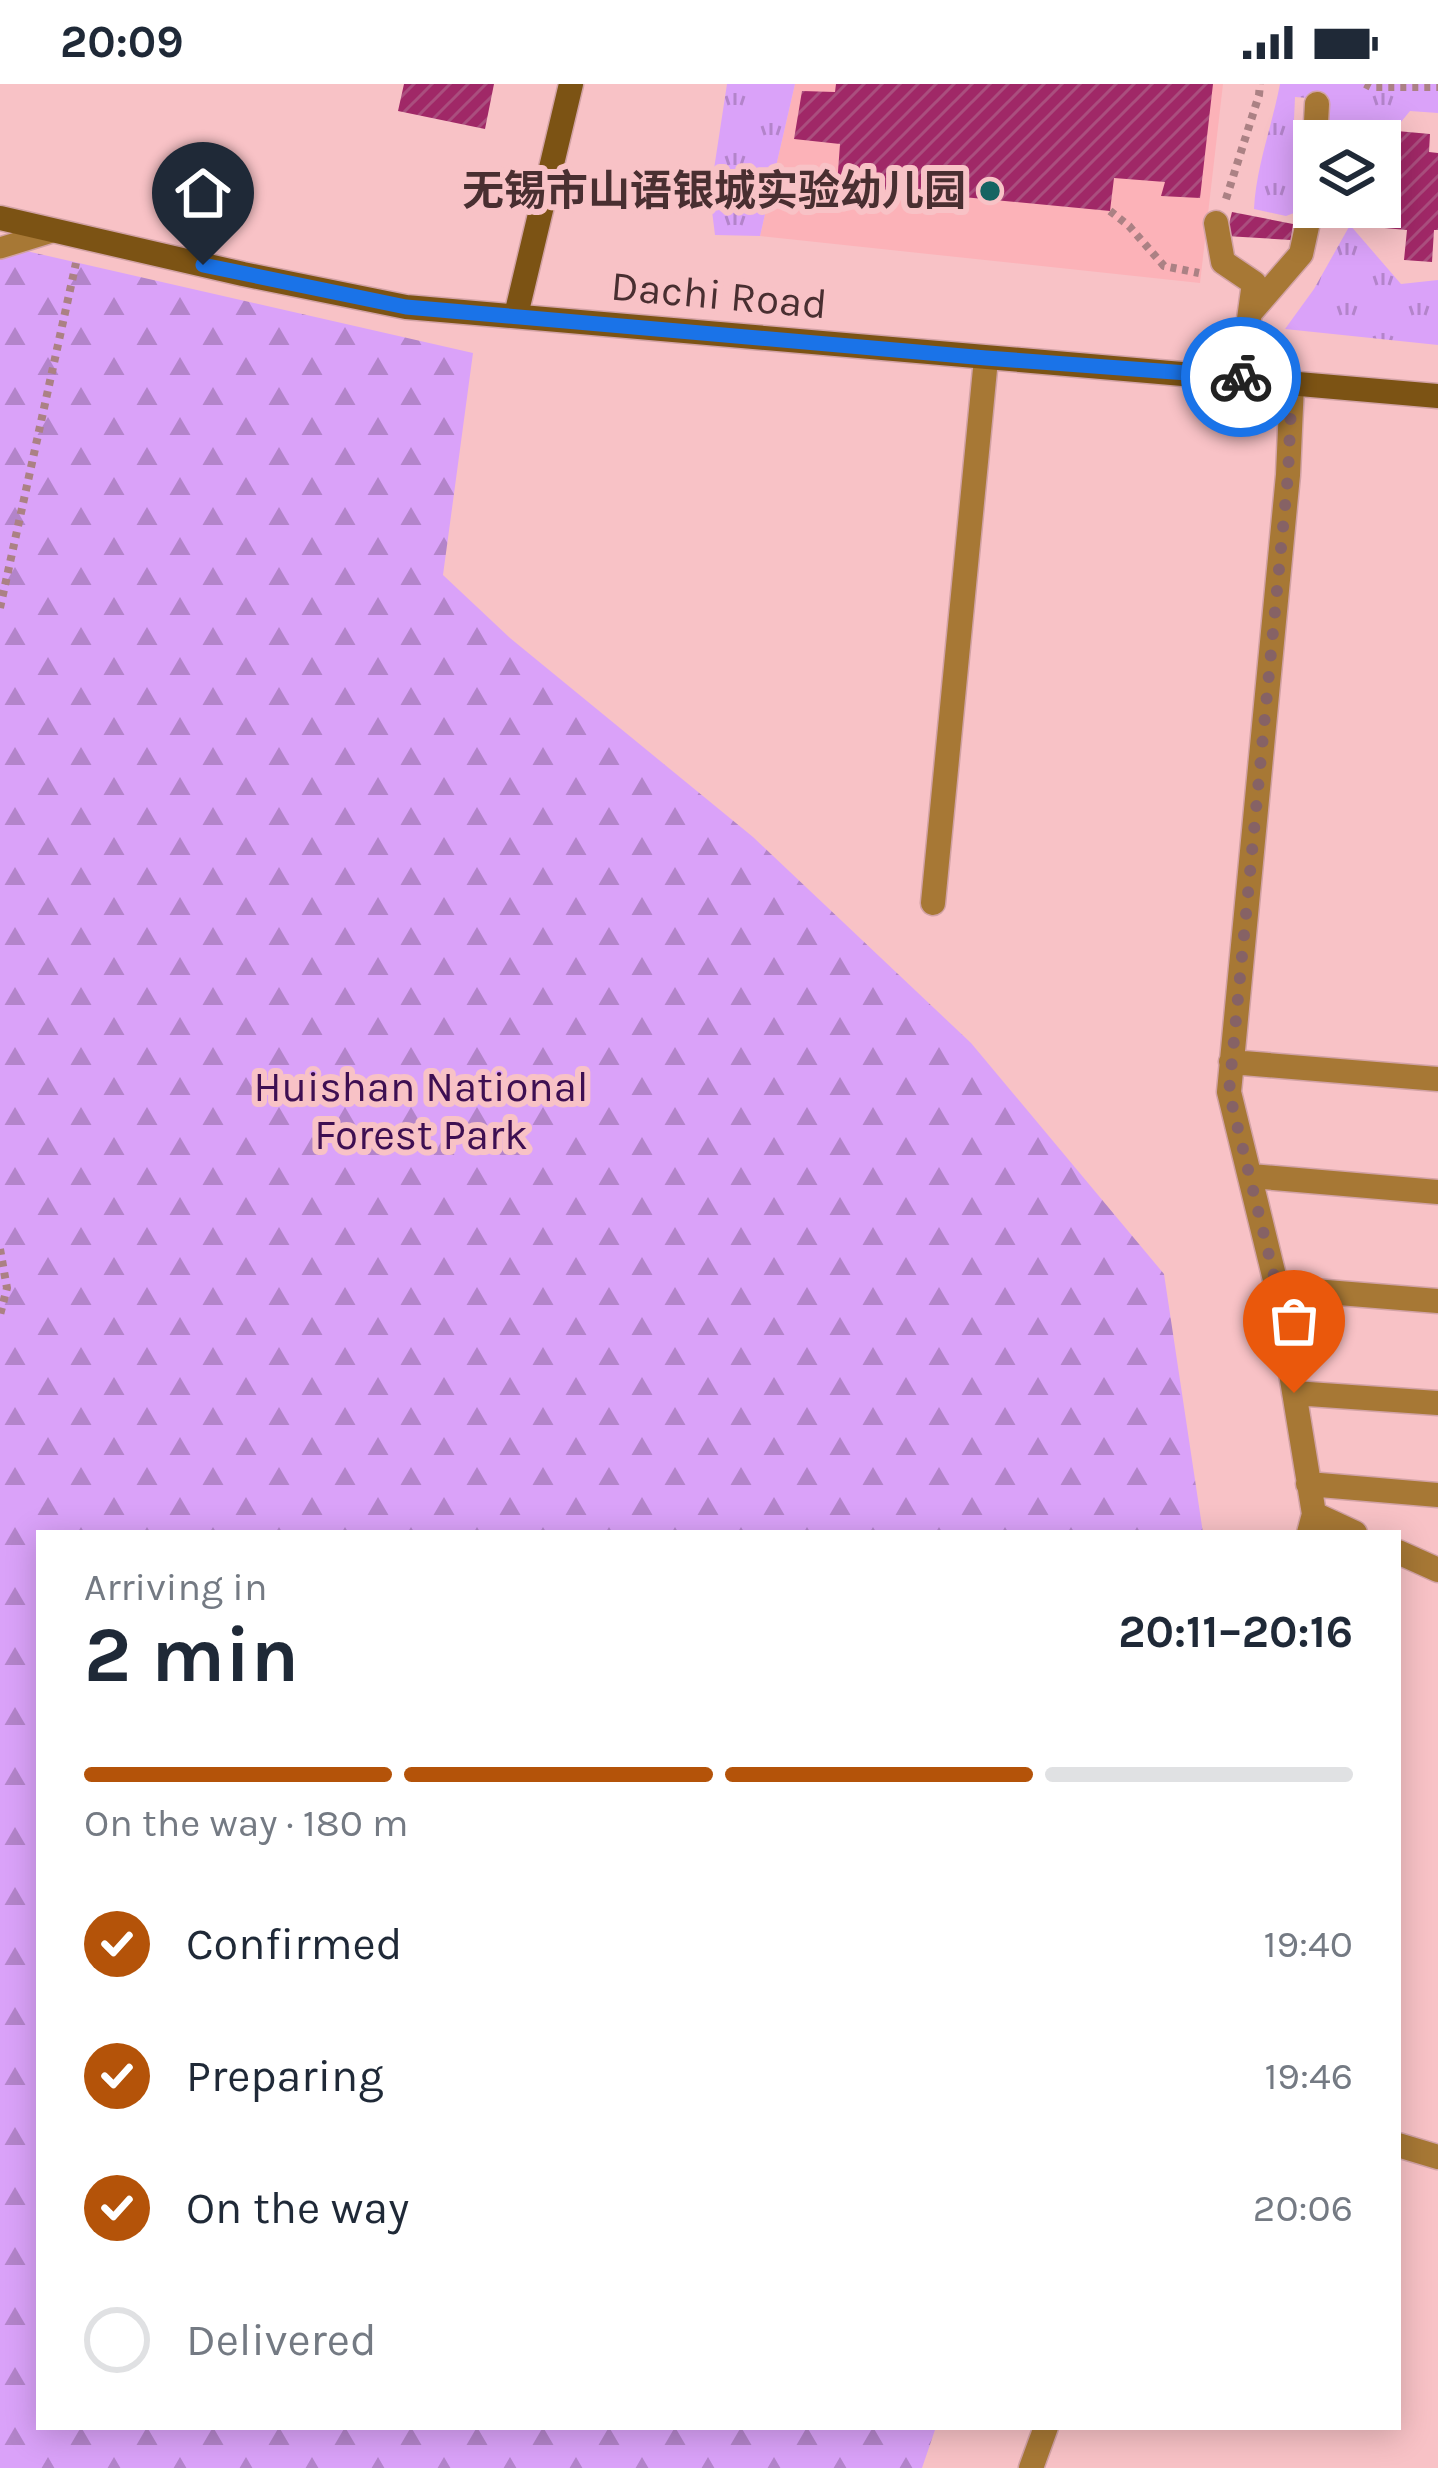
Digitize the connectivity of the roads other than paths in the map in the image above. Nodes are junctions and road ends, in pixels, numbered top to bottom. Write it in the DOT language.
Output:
graph roads {
  1 [pos="571,84"];
  2 [pos="1317,104"];
  3 [pos="1317,120"];
  4 [pos="0,218"];
  5 [pos="1216,223"];
  6 [pos="1307,228"];
  7 [pos="52,232"];
  8 [pos="0,248"];
  9 [pos="1248,314"];
  10 [pos="516,315"];
  11 [pos="986,358"];
  12 [pos="1241,377"];
  13 [pos="1292,384"];
  14 [pos="1438,396"];
  15 [pos="933,903"];
  16 [pos="1231,1062"];
  17 [pos="1438,1079"];
  18 [pos="1251,1176"];
  19 [pos="1438,1192"];
  20 [pos="1277,1288"];
  21 [pos="1438,1301"];
  22 [pos="1294,1393"];
  23 [pos="1438,1403"];
  24 [pos="1308,1484"];
  25 [pos="1438,1495"];
  26 [pos="1311,1524"];
  27 [pos="1401,1553"];
  28 [pos="1438,1570"];
  29 [pos="1401,2146"];
  30 [pos="1438,2157"];
  31 [pos="1045,2430"];
  32 [pos="1031,2468"];
  1 -- 10 [label="main road"];
  2 -- 3 [label="street"];
  4 -- 7 [label="main road, Dachi Road"];
  5 -- 9 [label="street"];
  6 -- 9 [label="street"];
  7 -- 8 [label="lane"];
  7 -- 10 [label="main road, Dachi Road"];
  9 -- 12 [label="street"];
  10 -- 11 [label="main road, Dachi Road"];
  11 -- 12 [label="main road, Dachi Road"];
  11 -- 15 [label="street"];
  12 -- 13 [label="main road, Dachi Road"];
  13 -- 14 [label="main road, Dachi Road"];
  13 -- 16 [label="street"];
  16 -- 17 [label="street"];
  16 -- 18 [label="street"];
  18 -- 19 [label="street"];
  18 -- 20 [label="street"];
  20 -- 21 [label="street"];
  20 -- 22 [label="street"];
  22 -- 23 [label="street"];
  22 -- 24 [label="street"];
  24 -- 25 [label="street"];
  24 -- 26 [label="street"];
  27 -- 28 [label="street"];
  29 -- 30 [label="street"];
  31 -- 32 [label="street"];
}
